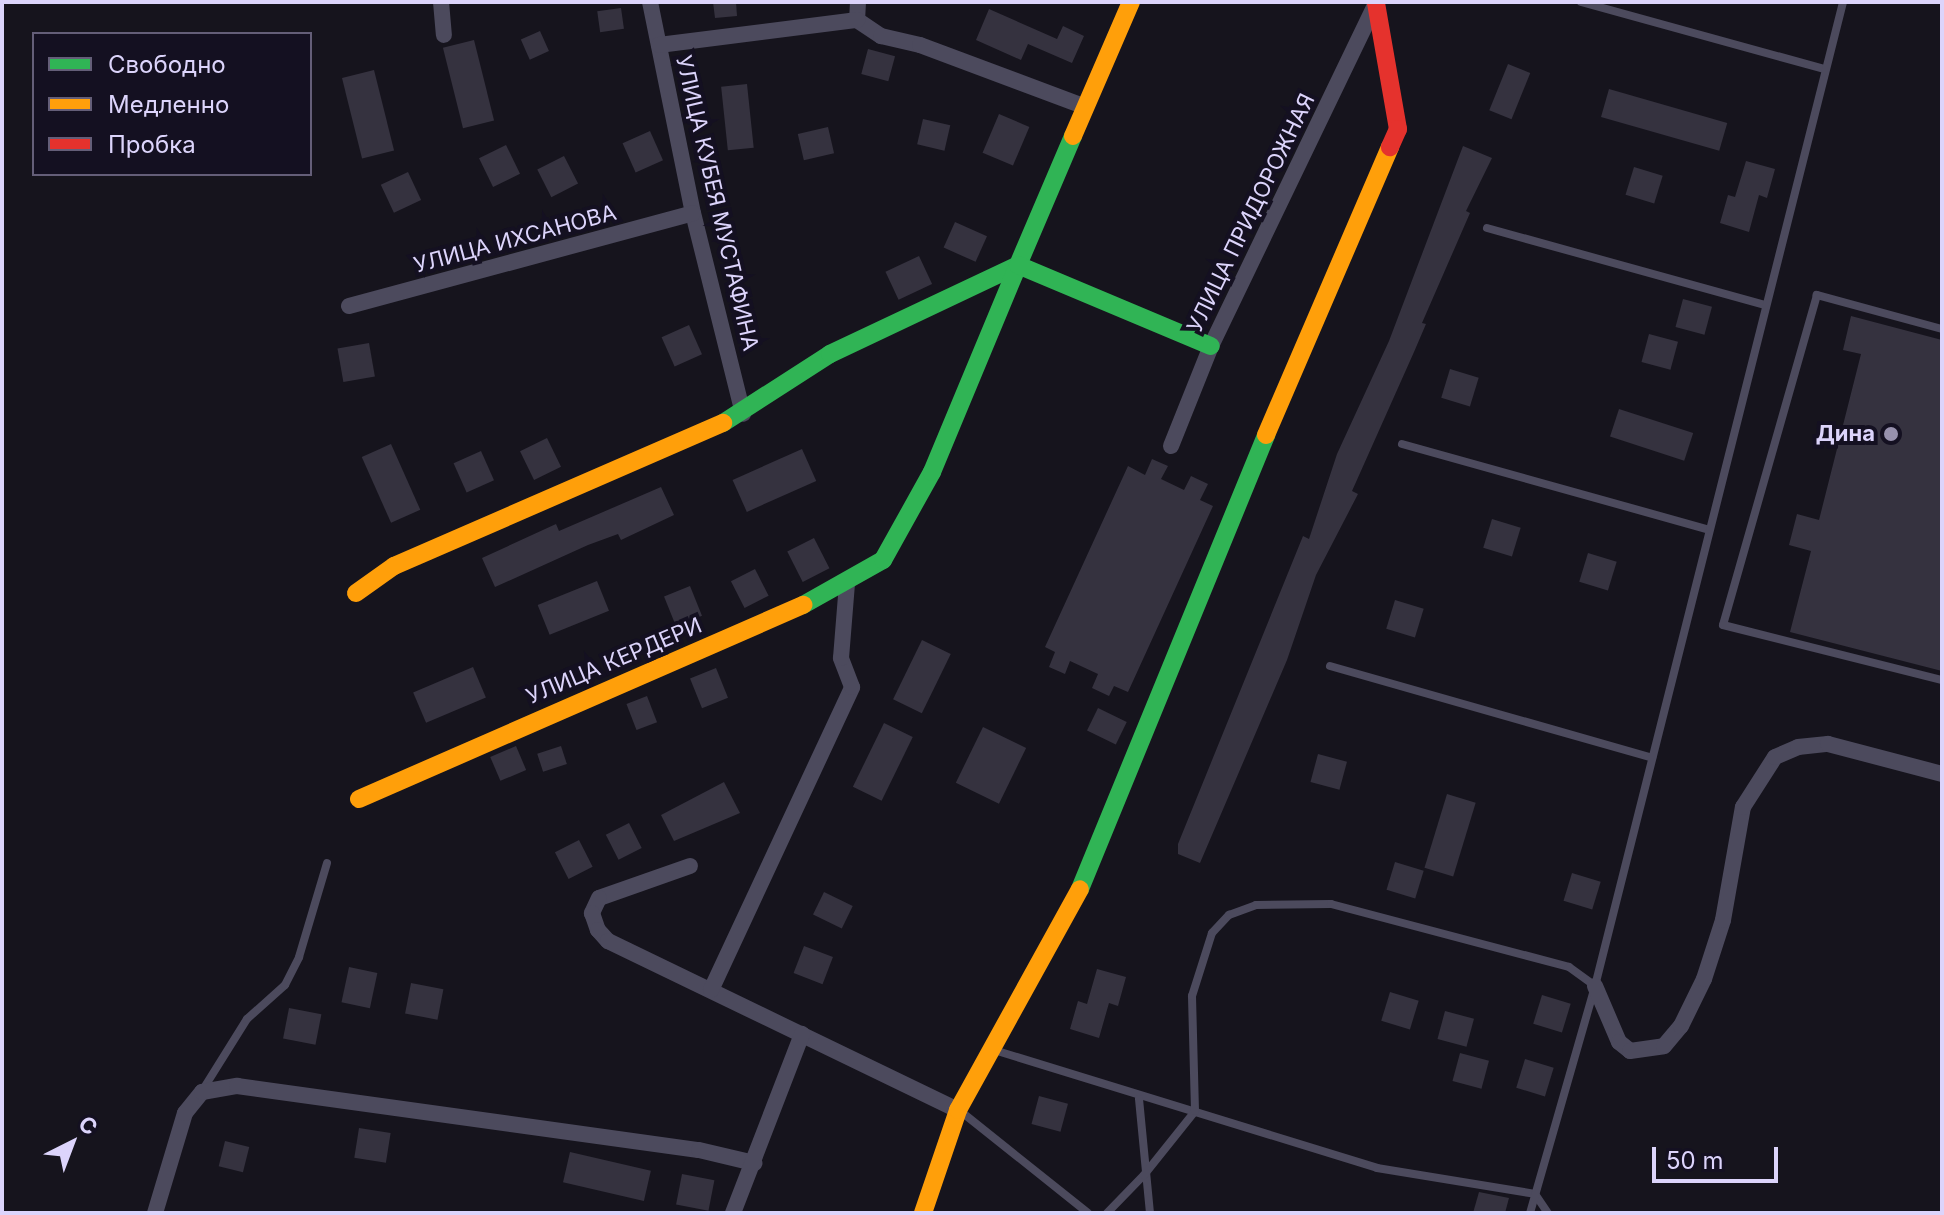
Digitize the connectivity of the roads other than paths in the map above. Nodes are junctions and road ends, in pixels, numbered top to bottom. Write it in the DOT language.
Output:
graph roads {
  1 [pos="441,2"];
  2 [pos="650,2"];
  3 [pos="858,2"];
  4 [pos="1131,2"];
  5 [pos="1376,2"];
  6 [pos="1581,2"];
  7 [pos="1843,2"];
  8 [pos="857,20"];
  9 [pos="444,35"];
  10 [pos="659,45"];
  11 [pos="1824,69"];
  12 [pos="1086,107"];
  13 [pos="693,213"];
  14 [pos="1487,228"];
  15 [pos="1018,265"];
  16 [pos="1765,305"];
  17 [pos="349,306"];
  18 [pos="1942,329"];
  19 [pos="1211,346"];
  20 [pos="743,414"];
  21 [pos="1402,444"];
  22 [pos="1171,446"];
  23 [pos="1709,530"];
  24 [pos="847,584"];
  25 [pos="356,593"];
  26 [pos="1330,666"];
  27 [pos="1942,680"];
  28 [pos="1652,758"];
  29 [pos="1942,774"];
  30 [pos="359,799"];
  31 [pos="327,863"];
  32 [pos="690,866"];
  33 [pos="1595,986"];
  34 [pos="711,990"];
  35 [pos="802,1034"];
  36 [pos="993,1050"];
  37 [pos="202,1092"];
  38 [pos="1139,1099"];
  39 [pos="958,1110"];
  40 [pos="1195,1111"];
  41 [pos="754,1163"];
  42 [pos="1144,1175"];
  43 [pos="1535,1194"];
  44 [pos="155,1213"];
  45 [pos="733,1213"];
  46 [pos="923,1213"];
  47 [pos="1088,1213"];
  48 [pos="1107,1213"];
  49 [pos="1150,1213"];
  50 [pos="1530,1213"];
  51 [pos="1548,1213"];
  1 -- 9 [label="street"];
  2 -- 10 [label="street, УЛИЦА КУБЕЯ МУСТАФИНА"];
  3 -- 8 [label="street"];
  4 -- 12 [label="street"];
  5 -- 19 [label="street, УЛИЦА ПРИДОРОЖНАЯ"];
  5 -- 36 [label="street"];
  6 -- 11 [label="lane"];
  7 -- 11 [label="lane"];
  8 -- 10 [label="street"];
  8 -- 12 [label="street"];
  10 -- 13 [label="street, УЛИЦА КУБЕЯ МУСТАФИНА"];
  11 -- 16 [label="lane"];
  12 -- 15 [label="street"];
  13 -- 17 [label="street, УЛИЦА ИХСАНОВА"];
  13 -- 20 [label="street, УЛИЦА КУБЕЯ МУСТАФИНА"];
  14 -- 16 [label="lane"];
  15 -- 19 [label="street"];
  15 -- 20 [label="street"];
  15 -- 24 [label="street, УЛИЦА КЕРДЕРИ"];
  16 -- 23 [label="lane"];
  18 -- 27 [label="lane"];
  19 -- 22 [label="street, УЛИЦА ПРИДОРОЖНАЯ"];
  20 -- 25 [label="street"];
  21 -- 23 [label="lane"];
  23 -- 28 [label="lane"];
  24 -- 30 [label="street, УЛИЦА КЕРДЕРИ"];
  24 -- 34 [label="street"];
  26 -- 28 [label="lane"];
  28 -- 33 [label="lane"];
  29 -- 33 [label="street"];
  31 -- 37 [label="lane"];
  32 -- 34 [label="street"];
  33 -- 40 [label="lane"];
  33 -- 43 [label="lane"];
  34 -- 35 [label="street"];
  35 -- 39 [label="street"];
  35 -- 41 [label="street"];
  36 -- 38 [label="lane"];
  36 -- 39 [label="street"];
  37 -- 41 [label="street"];
  37 -- 44 [label="street"];
  38 -- 40 [label="lane"];
  38 -- 42 [label="lane"];
  39 -- 46 [label="street"];
  39 -- 47 [label="lane"];
  40 -- 42 [label="lane"];
  40 -- 43 [label="lane"];
  41 -- 45 [label="street"];
  42 -- 48 [label="lane"];
  42 -- 49 [label="lane"];
  43 -- 50 [label="lane"];
  43 -- 51 [label="lane"];
}
